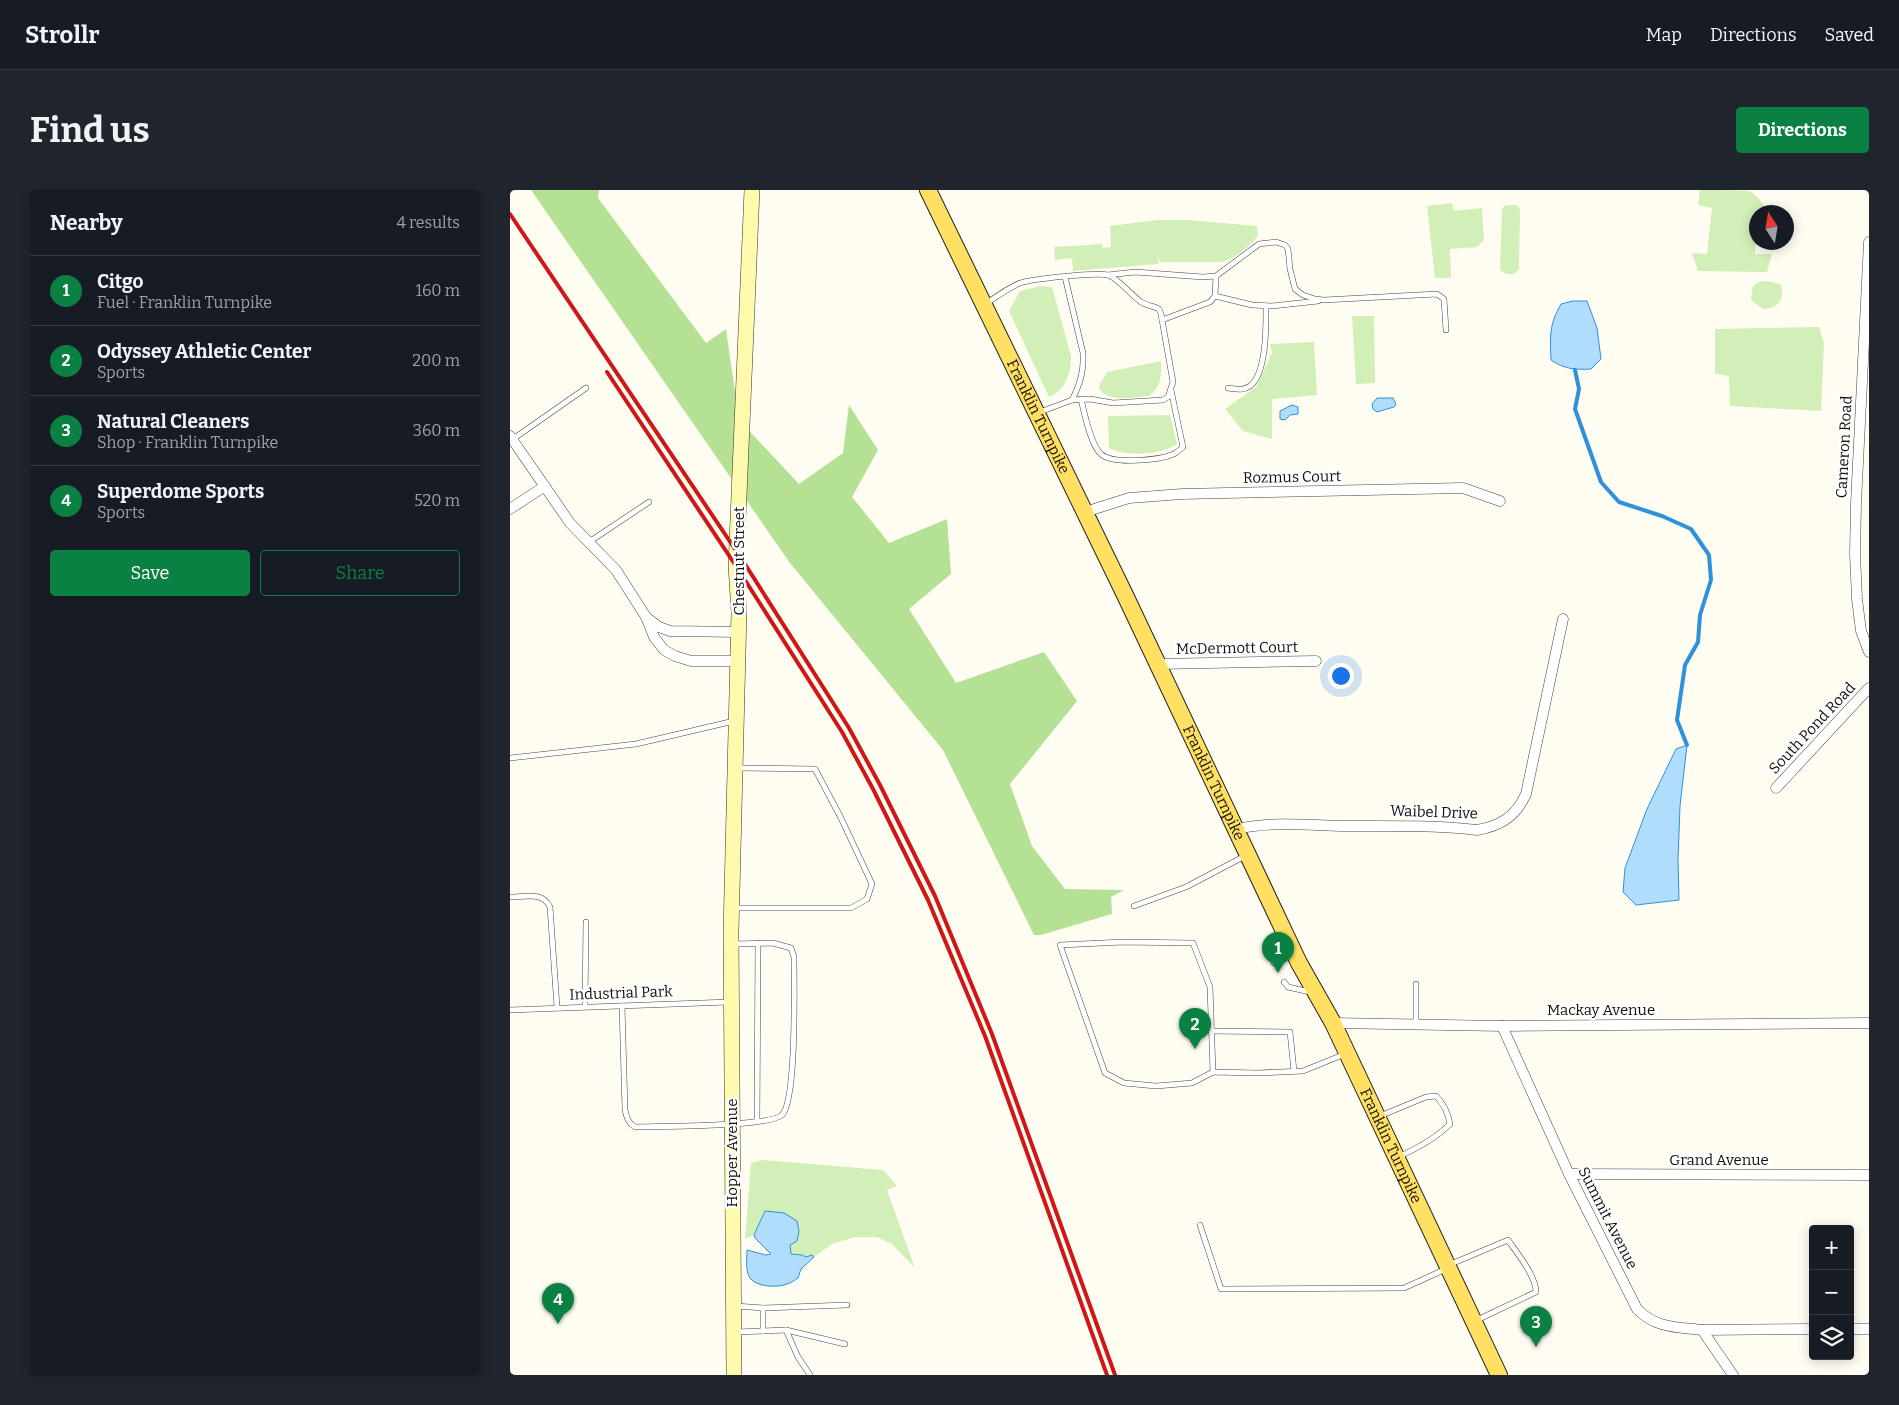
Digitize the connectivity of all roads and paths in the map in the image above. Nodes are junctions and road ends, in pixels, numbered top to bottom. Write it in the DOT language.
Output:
graph roads {
  1 [pos="752,190"];
  2 [pos="928,190"];
  3 [pos="1869,242"];
  4 [pos="1108,275"];
  5 [pos="1216,276"];
  6 [pos="1065,277"];
  7 [pos="1215,296"];
  8 [pos="1324,300"];
  9 [pos="984,305"];
  10 [pos="1266,306"];
  11 [pos="1162,320"];
  12 [pos="1446,330"];
  13 [pos="586,388"];
  14 [pos="1228,388"];
  15 [pos="1171,390"];
  16 [pos="1080,399"];
  17 [pos="1072,400"];
  18 [pos="1038,413"];
  19 [pos="511,438"];
  20 [pos="545,486"];
  21 [pos="1500,500"];
  22 [pos="648,502"];
  23 [pos="510,509"];
  24 [pos="1085,512"];
  25 [pos="589,542"];
  26 [pos="646,617"];
  27 [pos="1563,618"];
  28 [pos="738,632"];
  29 [pos="1869,652"];
  30 [pos="737,661"];
  31 [pos="1316,661"];
  32 [pos="1158,664"];
  33 [pos="1869,688"];
  34 [pos="736,720"];
  35 [pos="510,758"];
  36 [pos="735,768"];
  37 [pos="1776,788"];
  38 [pos="1237,829"];
  39 [pos="1249,854"];
  40 [pos="510,898"];
  41 [pos="1134,906"];
  42 [pos="732,908"];
  43 [pos="586,922"];
  44 [pos="1285,933"];
  45 [pos="732,938"];
  46 [pos="758,943"];
  47 [pos="1274,963"];
  48 [pos="1284,982"];
  49 [pos="1416,984"];
  50 [pos="1316,993"];
  51 [pos="732,1001"];
  52 [pos="585,1006"];
  53 [pos="622,1006"];
  54 [pos="557,1007"];
  55 [pos="510,1010"];
  56 [pos="1333,1023"];
  57 [pos="1869,1023"];
  58 [pos="1416,1024"];
  59 [pos="1502,1026"];
  60 [pos="1212,1030"];
  61 [pos="1347,1053"];
  62 [pos="1294,1071"];
  63 [pos="1213,1072"];
  64 [pos="1378,1117"];
  65 [pos="757,1121"];
  66 [pos="732,1124"];
  67 [pos="1397,1158"];
  68 [pos="1569,1174"];
  69 [pos="1869,1175"];
  70 [pos="1200,1225"];
  71 [pos="1448,1267"];
  72 [pos="847,1305"];
  73 [pos="733,1306"];
  74 [pos="763,1308"];
  75 [pos="1474,1322"];
  76 [pos="1809,1329"];
  77 [pos="1854,1329"];
  78 [pos="1869,1329"];
  79 [pos="786,1330"];
  80 [pos="1702,1330"];
  81 [pos="763,1331"];
  82 [pos="733,1332"];
  83 [pos="845,1344"];
  84 [pos="734,1375"];
  85 [pos="810,1375"];
  86 [pos="1499,1375"];
  87 [pos="1734,1375"];
  1 -- 28 [label="street, Chestnut Street"];
  2 -- 9 [label="main road, Franklin Turnpike"];
  3 -- 29 [label="street, Cameron Road"];
  4 -- 5 [label="lane"];
  4 -- 6 [label="lane"];
  4 -- 11 [label="lane"];
  5 -- 7 [label="lane"];
  5 -- 8 [label="lane"];
  6 -- 9 [label="lane"];
  6 -- 17 [label="lane"];
  7 -- 10 [label="lane"];
  7 -- 11 [label="lane"];
  8 -- 10 [label="lane"];
  8 -- 12 [label="lane"];
  9 -- 18 [label="main road, Franklin Turnpike"];
  10 -- 14 [label="lane"];
  11 -- 15 [label="lane"];
  13 -- 19 [label="lane"];
  15 -- 16 [label="lane"];
  15 -- 16 [label="lane"];
  16 -- 17 [label="lane"];
  17 -- 18 [label="lane"];
  18 -- 24 [label="main road, Franklin Turnpike"];
  19 -- 20 [label="street"];
  20 -- 23 [label="street"];
  20 -- 25 [label="street"];
  21 -- 24 [label="street, Rozmus Court"];
  22 -- 25 [label="lane"];
  24 -- 32 [label="main road, Franklin Turnpike"];
  25 -- 26 [label="street"];
  26 -- 28 [label="street"];
  26 -- 30 [label="street"];
  27 -- 38 [label="street, Waibel Drive"];
  28 -- 30 [label="street, Chestnut Street"];
  30 -- 34 [label="street, Chestnut Street"];
  31 -- 32 [label="street, McDermott Court"];
  32 -- 38 [label="main road, Franklin Turnpike"];
  33 -- 37 [label="street, South Pond Road"];
  34 -- 35 [label="lane"];
  34 -- 36 [label="street, Chestnut Street"];
  36 -- 42 [label="street, Chestnut Street"];
  36 -- 42 [label="lane"];
  38 -- 39 [label="main road, Franklin Turnpike"];
  39 -- 41 [label="lane"];
  39 -- 44 [label="main road, Franklin Turnpike"];
  40 -- 54 [label="lane"];
  42 -- 45 [label="street, Chestnut Street"];
  43 -- 52 [label="lane"];
  44 -- 47 [label="lane"];
  44 -- 50 [label="main road, Franklin Turnpike"];
  45 -- 46 [label="lane"];
  45 -- 51 [label="street, Hopper Avenue"];
  46 -- 65 [label="lane"];
  46 -- 65 [label="lane"];
  48 -- 50 [label="lane"];
  49 -- 58 [label="lane"];
  50 -- 56 [label="main road, Franklin Turnpike"];
  51 -- 53 [label="lane, Industrial Park"];
  51 -- 66 [label="street, Hopper Avenue"];
  52 -- 53 [label="lane, Industrial Park"];
  52 -- 54 [label="lane, Industrial Park"];
  53 -- 66 [label="lane"];
  54 -- 55 [label="lane, Industrial Park"];
  56 -- 58 [label="street, Mackay Avenue"];
  56 -- 61 [label="main road, Franklin Turnpike"];
  57 -- 59 [label="street, Mackay Avenue"];
  58 -- 59 [label="street, Mackay Avenue"];
  59 -- 68 [label="street, Summit Avenue"];
  60 -- 62 [label="lane"];
  60 -- 63 [label="lane"];
  60 -- 63 [label="lane"];
  61 -- 62 [label="lane"];
  61 -- 64 [label="main road, Franklin Turnpike"];
  62 -- 63 [label="lane"];
  64 -- 67 [label="main road, Franklin Turnpike"];
  64 -- 67 [label="lane"];
  65 -- 66 [label="lane"];
  66 -- 73 [label="street, Hopper Avenue"];
  67 -- 71 [label="main road, Franklin Turnpike"];
  68 -- 69 [label="street, Grand Avenue"];
  68 -- 80 [label="street, Summit Avenue"];
  70 -- 71 [label="lane"];
  71 -- 75 [label="main road, Franklin Turnpike"];
  71 -- 75 [label="lane"];
  72 -- 74 [label="lane"];
  73 -- 74 [label="lane"];
  73 -- 82 [label="street, Hopper Avenue"];
  74 -- 81 [label="lane"];
  75 -- 86 [label="main road, Franklin Turnpike"];
  76 -- 80 [label="street, Summit Avenue"];
  77 -- 78 [label="street"];
  79 -- 81 [label="lane"];
  79 -- 83 [label="lane"];
  79 -- 85 [label="lane"];
  80 -- 87 [label="street"];
  81 -- 82 [label="lane"];
  82 -- 84 [label="street, Hopper Avenue"];
}
